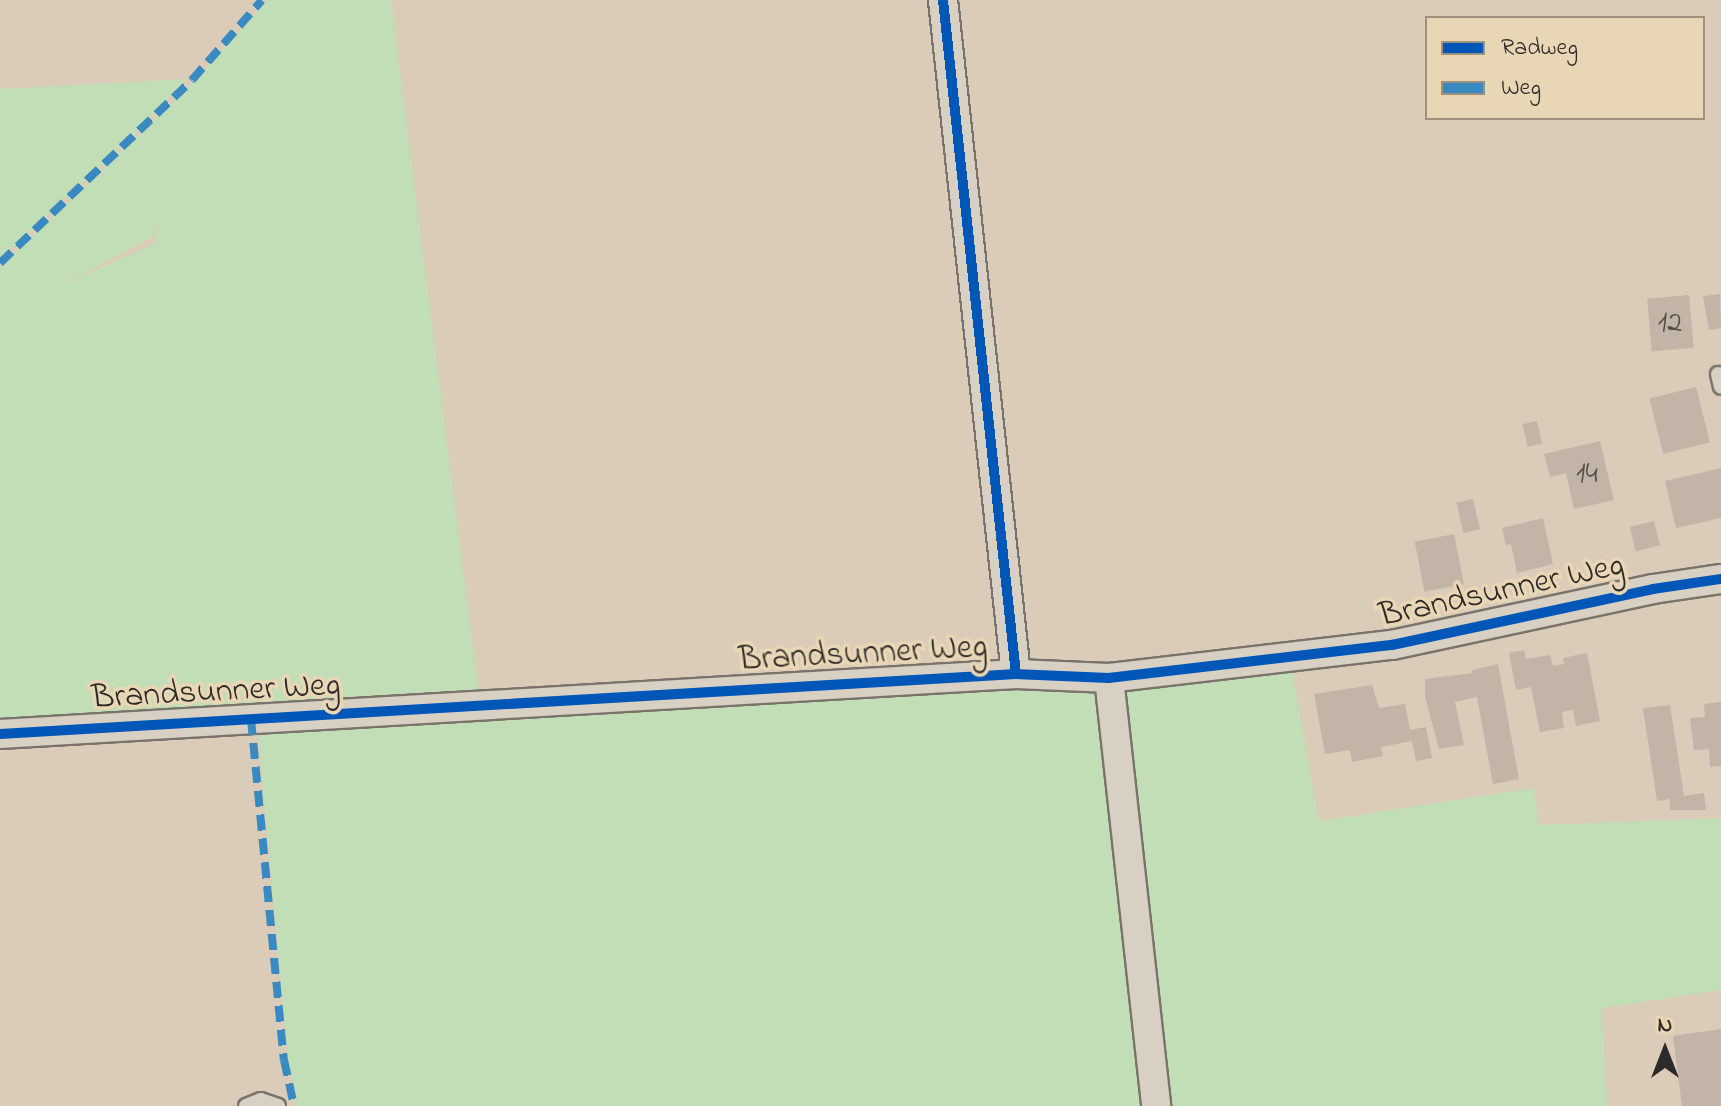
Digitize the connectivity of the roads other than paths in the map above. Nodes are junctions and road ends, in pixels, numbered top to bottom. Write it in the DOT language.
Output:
graph roads {
  1 [pos="943,0"];
  2 [pos="1721,579"];
  3 [pos="1016,674"];
  4 [pos="1109,678"];
  5 [pos="0,734"];
  6 [pos="246,1106"];
  7 [pos="278,1106"];
  8 [pos="1156,1106"];
  1 -- 3 [label="street"];
  2 -- 4 [label="street, Brandsunner Weg"];
  3 -- 4 [label="street, Brandsunner Weg"];
  3 -- 5 [label="street, Brandsunner Weg"];
  4 -- 8 [label="street"];
  6 -- 7 [label="lane"];
}
